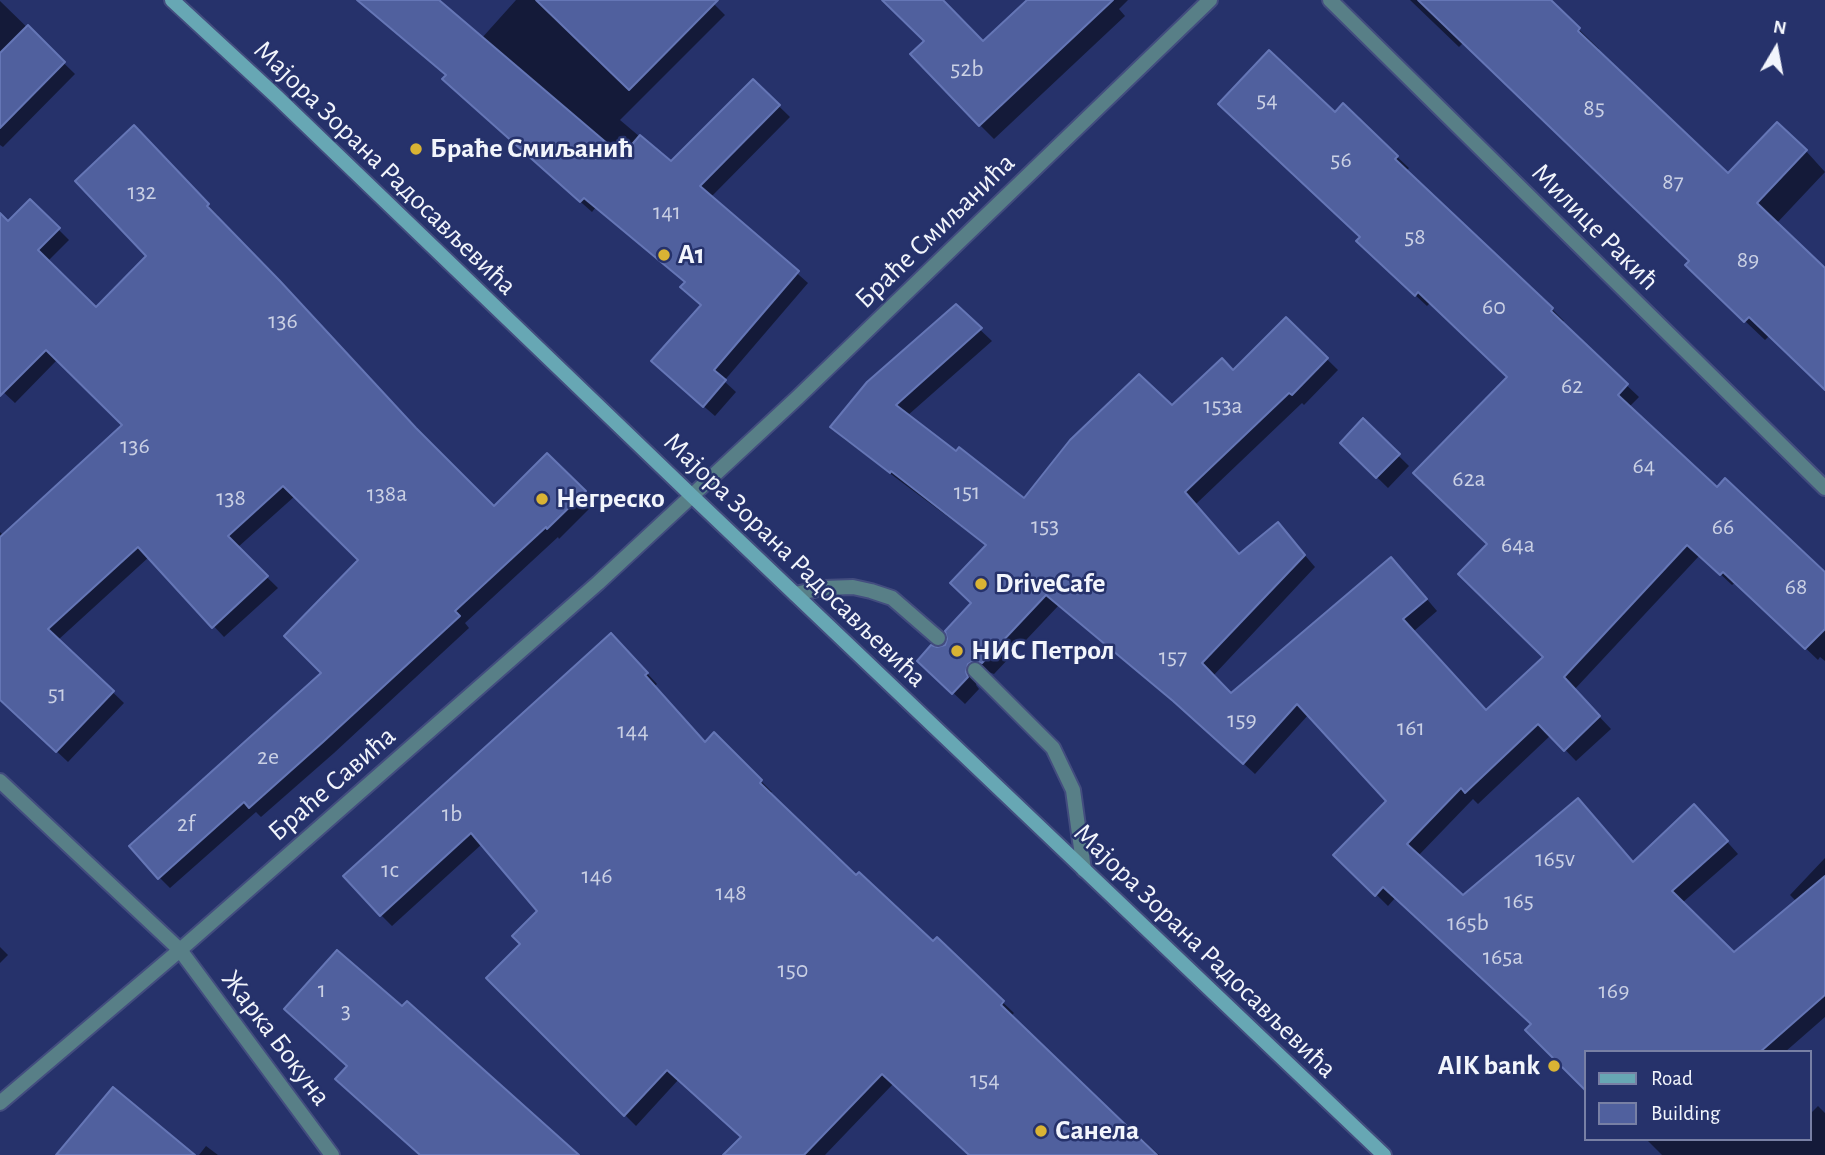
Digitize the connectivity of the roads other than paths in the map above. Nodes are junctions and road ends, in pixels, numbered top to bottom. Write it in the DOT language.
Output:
graph roads {
  1 [pos="172,0"];
  2 [pos="1210,0"];
  3 [pos="1330,0"];
  4 [pos="1825,488"];
  5 [pos="691,495"];
  6 [pos="796,594"];
  7 [pos="938,638"];
  8 [pos="975,670"];
  9 [pos="0,781"];
  10 [pos="1084,870"];
  11 [pos="180,950"];
  12 [pos="0,1104"];
  13 [pos="332,1155"];
  14 [pos="1384,1155"];
  1 -- 5 [label="main road, Мајора Зорана Радосављевића"];
  2 -- 5 [label="street, Браће Смиљанића"];
  3 -- 4 [label="street, Милице Ракић"];
  5 -- 6 [label="main road, Мајора Зорана Радосављевића"];
  5 -- 11 [label="street, Браће Савића"];
  6 -- 7 [label="street"];
  6 -- 10 [label="main road, Мајора Зорана Радосављевића"];
  8 -- 10 [label="street"];
  9 -- 11 [label="street, Жарка Бокуна"];
  10 -- 14 [label="main road, Мајора Зорана Радосављевића"];
  11 -- 12 [label="street, Браће Савића"];
  11 -- 13 [label="street, Жарка Бокуна"];
}
